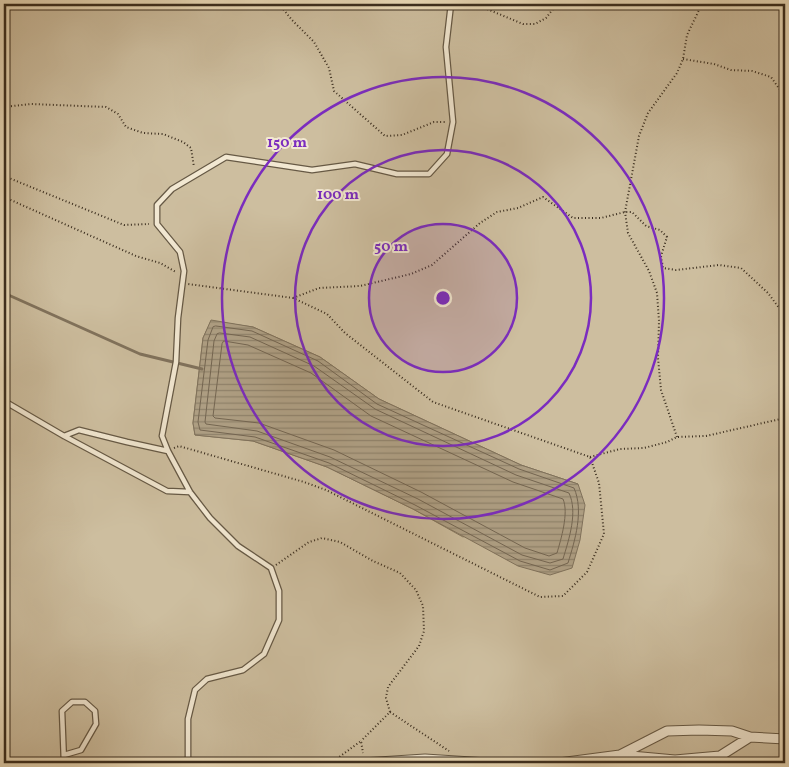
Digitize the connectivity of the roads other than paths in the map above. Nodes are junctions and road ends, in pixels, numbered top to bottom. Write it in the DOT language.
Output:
graph roads {
  1 [pos="451,4"];
  2 [pos="4,401"];
  3 [pos="64,436"];
  4 [pos="168,451"];
  5 [pos="190,492"];
  6 [pos="750,737"];
  7 [pos="785,739"];
  8 [pos="64,755"];
  9 [pos="620,755"];
  10 [pos="64,763"];
  11 [pos="188,763"];
  12 [pos="364,763"];
  13 [pos="487,763"];
  14 [pos="511,763"];
  1 -- 4 [label="lane"];
  2 -- 3 [label="lane"];
  3 -- 4 [label="lane"];
  3 -- 5 [label="lane"];
  4 -- 5 [label="lane"];
  5 -- 11 [label="lane"];
  6 -- 7 [label="street"];
  6 -- 9 [label="street"];
  6 -- 9 [label="street"];
  8 -- 8 [label="lane"];
  8 -- 10 [label="lane"];
  9 -- 14 [label="street"];
  12 -- 13 [label="street"];
}
